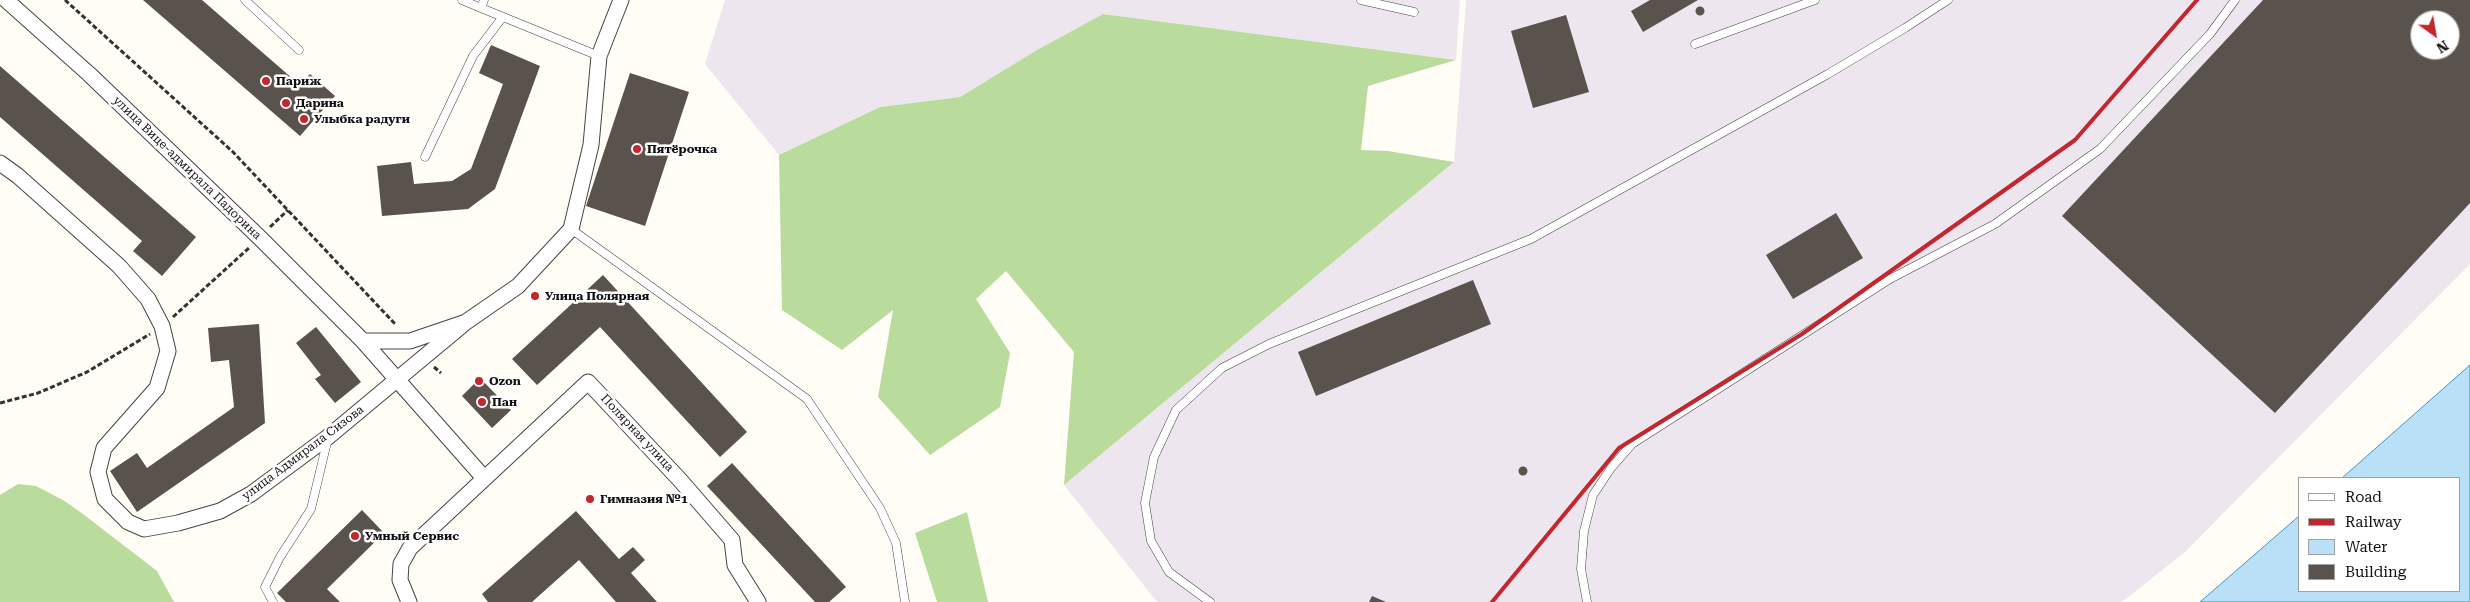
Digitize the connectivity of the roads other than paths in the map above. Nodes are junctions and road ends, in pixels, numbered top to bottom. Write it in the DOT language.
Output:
graph roads {
  1 [pos="6,0"];
  2 [pos="245,0"];
  3 [pos="462,0"];
  4 [pos="484,0"];
  5 [pos="621,0"];
  6 [pos="1361,0"];
  7 [pos="1815,0"];
  8 [pos="1948,0"];
  9 [pos="2235,0"];
  10 [pos="480,8"];
  11 [pos="1414,12"];
  12 [pos="502,18"];
  13 [pos="1695,44"];
  14 [pos="299,50"];
  15 [pos="598,56"];
  16 [pos="425,157"];
  17 [pos="0,163"];
  18 [pos="571,229"];
  19 [pos="466,322"];
  20 [pos="363,341"];
  21 [pos="397,381"];
  22 [pos="328,437"];
  23 [pos="484,478"];
  24 [pos="273,602"];
  25 [pos="409,602"];
  26 [pos="758,602"];
  27 [pos="905,602"];
  28 [pos="1210,602"];
  29 [pos="1587,602"];
  1 -- 20 [label="street, улица Вице-адмирала Падорина"];
  2 -- 14 [label="lane"];
  3 -- 10 [label="lane"];
  4 -- 10 [label="lane"];
  5 -- 15 [label="street"];
  6 -- 11 [label="lane"];
  7 -- 13 [label="lane"];
  8 -- 28 [label="lane"];
  9 -- 29 [label="lane"];
  10 -- 12 [label="lane"];
  12 -- 15 [label="lane"];
  12 -- 16 [label="lane"];
  15 -- 18 [label="street"];
  17 -- 22 [label="street, улица Адмирала Сизова"];
  18 -- 19 [label="street"];
  18 -- 27 [label="lane"];
  19 -- 20 [label="street"];
  19 -- 21 [label="street, улица Адмирала Сизова"];
  20 -- 21 [label="street"];
  21 -- 22 [label="street, улица Адмирала Сизова"];
  21 -- 23 [label="street"];
  22 -- 24 [label="lane"];
  23 -- 25 [label="street, Полярная улица"];
  23 -- 26 [label="street, Полярная улица"];
}
